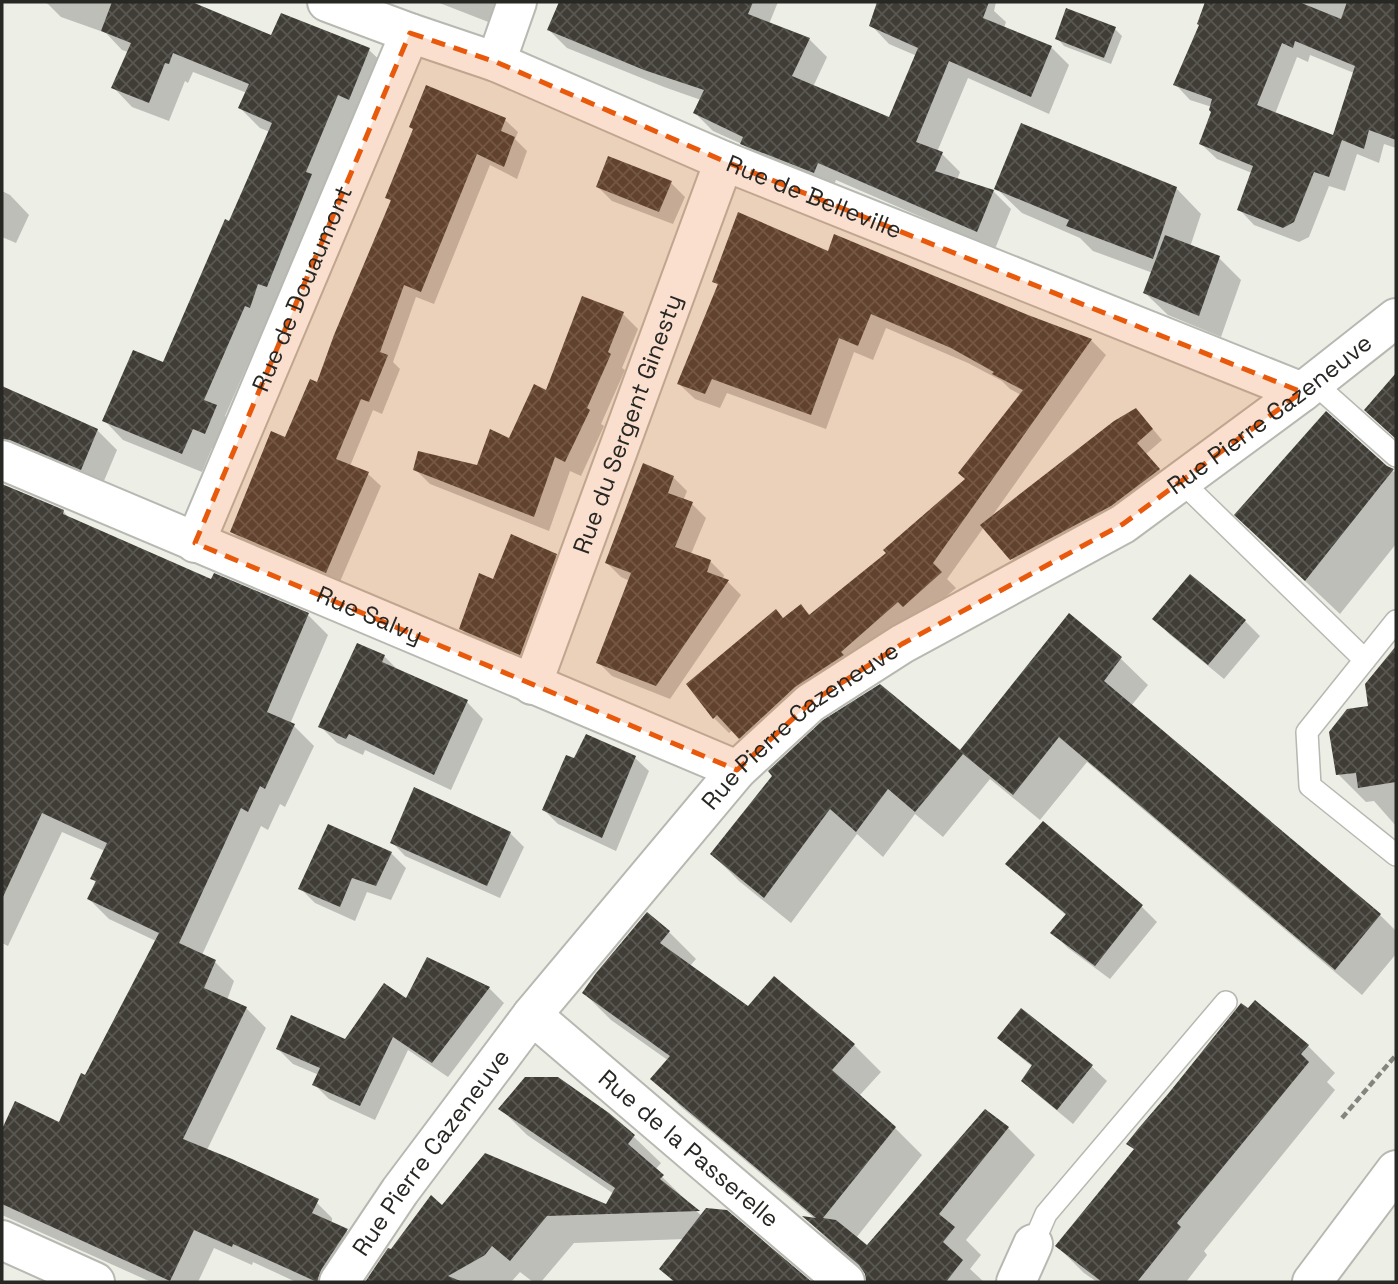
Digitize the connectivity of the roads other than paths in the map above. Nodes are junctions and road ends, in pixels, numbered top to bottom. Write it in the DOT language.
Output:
graph roads {
  1 [pos="327,2"];
  2 [pos="517,2"];
  3 [pos="410,33"];
  4 [pos="496,62"];
  5 [pos="724,161"];
  6 [pos="1396,318"];
  7 [pos="1308,387"];
  8 [pos="1396,456"];
  9 [pos="2,460"];
  10 [pos="1181,481"];
  11 [pos="195,543"];
  12 [pos="1396,621"];
  13 [pos="1365,660"];
  14 [pos="532,685"];
  15 [pos="737,770"];
  16 [pos="1396,855"];
  17 [pos="1226,1002"];
  18 [pos="532,1015"];
  19 [pos="1396,1170"];
  20 [pos="2,1240"];
  21 [pos="1033,1244"];
  22 [pos="95,1282"];
  23 [pos="339,1282"];
  24 [pos="845,1282"];
  25 [pos="1016,1282"];
  26 [pos="1312,1282"];
  1 -- 3 [label="street, Rue de Belleville"];
  2 -- 4 [label="street"];
  3 -- 4 [label="street, Rue de Belleville"];
  3 -- 11 [label="street, Rue de Douaumont"];
  4 -- 5 [label="street, Rue de Belleville"];
  5 -- 7 [label="street, Rue de Belleville"];
  5 -- 14 [label="street, Rue du Sergent Ginesty"];
  6 -- 7 [label="street, Rue Pierre Cazeneuve"];
  7 -- 8 [label="lane"];
  7 -- 10 [label="street, Rue Pierre Cazeneuve"];
  9 -- 11 [label="street, Rue Salvy"];
  10 -- 13 [label="lane"];
  10 -- 15 [label="street, Rue Pierre Cazeneuve"];
  11 -- 14 [label="street, Rue Salvy"];
  12 -- 13 [label="lane"];
  13 -- 16 [label="lane"];
  14 -- 15 [label="street, Rue Salvy"];
  15 -- 18 [label="street, Rue Pierre Cazeneuve"];
  17 -- 21 [label="lane"];
  18 -- 23 [label="street, Rue Pierre Cazeneuve"];
  18 -- 24 [label="street, Rue de la Passerelle"];
  19 -- 26 [label="street"];
  20 -- 22 [label="street"];
  21 -- 25 [label="street"];
}
